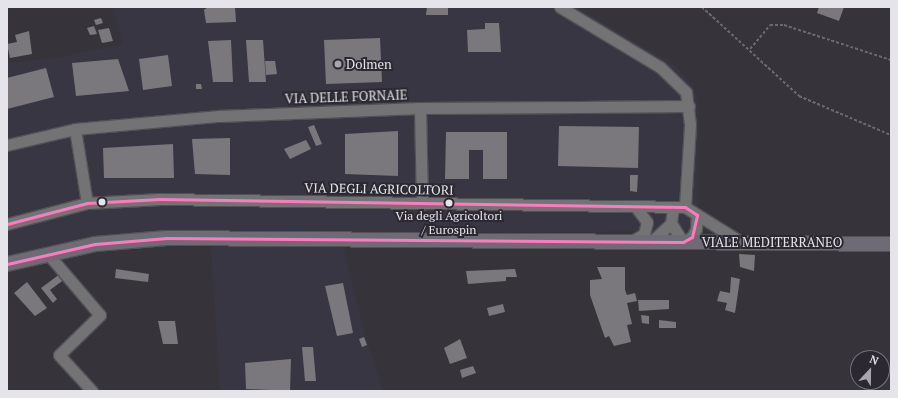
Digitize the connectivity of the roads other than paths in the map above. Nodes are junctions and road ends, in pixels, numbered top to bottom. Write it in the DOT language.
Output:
graph roads {
  1 [pos="560,7"];
  2 [pos="689,106"];
  3 [pos="420,108"];
  4 [pos="75,129"];
  5 [pos="7,144"];
  6 [pos="87,203"];
  7 [pos="422,204"];
  8 [pos="635,206"];
  9 [pos="673,207"];
  10 [pos="685,207"];
  11 [pos="697,215"];
  12 [pos="671,223"];
  13 [pos="7,224"];
  14 [pos="634,240"];
  15 [pos="652,241"];
  16 [pos="683,242"];
  17 [pos="743,243"];
  18 [pos="891,244"];
  19 [pos="48,254"];
  20 [pos="7,264"];
  21 [pos="92,391"];
  1 -- 2 [label="street"];
  2 -- 3 [label="street, VIA DELLE FORNAIE"];
  2 -- 10 [label="street"];
  3 -- 4 [label="street, VIA DELLE FORNAIE"];
  3 -- 7 [label="street"];
  4 -- 5 [label="street, VIA DELLE FORNAIE"];
  4 -- 6 [label="street"];
  6 -- 7 [label="street, VIA DEGLI AGRICOLTORI"];
  6 -- 13 [label="street, VIA DEGLI AGRICOLTORI"];
  7 -- 8 [label="street, VIA DEGLI AGRICOLTORI"];
  8 -- 9 [label="street, VIA DEGLI AGRICOLTORI"];
  8 -- 14 [label="street"];
  9 -- 10 [label="street, VIA DEGLI AGRICOLTORI"];
  9 -- 12 [label="street"];
  10 -- 11 [label="street"];
  11 -- 16 [label="street"];
  11 -- 17 [label="street"];
  12 -- 15 [label="street"];
  12 -- 16 [label="street"];
  14 -- 15 [label="main road, VIALE MEDITERRANEO"];
  14 -- 19 [label="main road, VIALE MEDITERRANEO"];
  15 -- 16 [label="main road, VIALE MEDITERRANEO"];
  16 -- 17 [label="main road, VIALE MEDITERRANEO"];
  17 -- 18 [label="main road, VIALE MEDITERRANEO"];
  19 -- 20 [label="main road, VIALE MEDITERRANEO"];
  19 -- 21 [label="street"];
}
